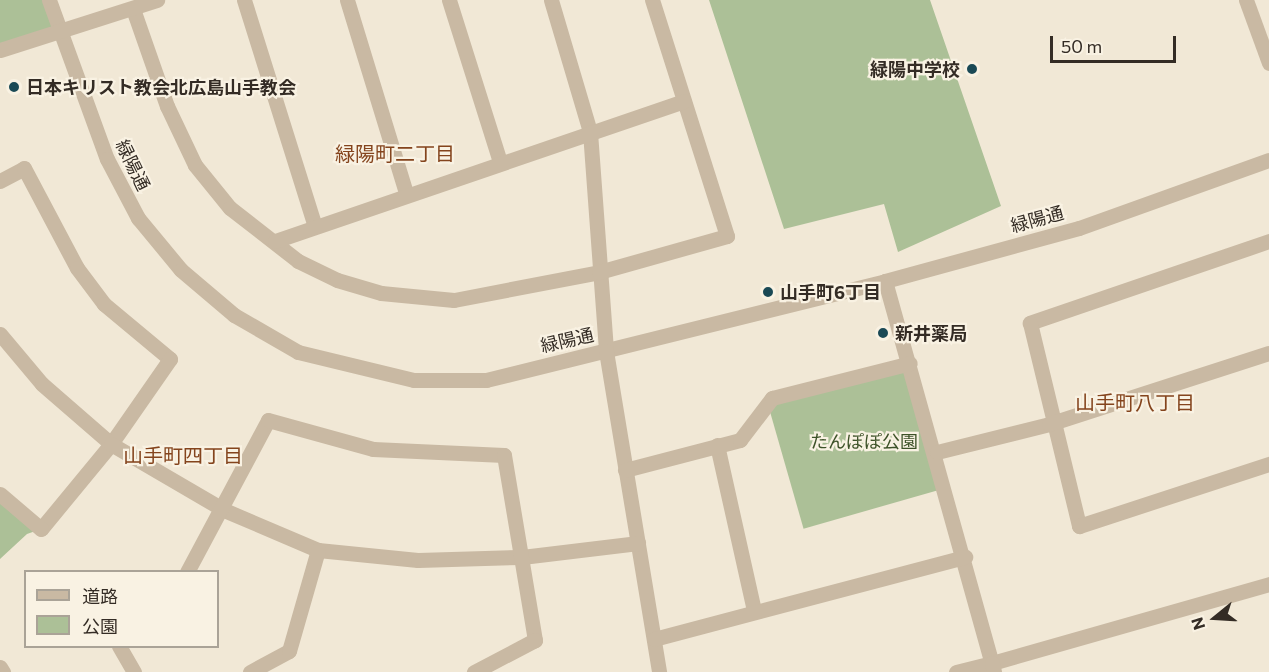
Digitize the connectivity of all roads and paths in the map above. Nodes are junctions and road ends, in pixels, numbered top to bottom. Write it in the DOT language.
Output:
graph roads {
  1 [pos="49,0"];
  2 [pos="157,0"];
  3 [pos="244,0"];
  4 [pos="347,0"];
  5 [pos="449,0"];
  6 [pos="551,0"];
  7 [pos="652,0"];
  8 [pos="1246,0"];
  9 [pos="133,9"];
  10 [pos="60,30"];
  11 [pos="0,50"];
  12 [pos="1269,63"];
  13 [pos="684,101"];
  14 [pos="590,132"];
  15 [pos="1269,160"];
  16 [pos="500,162"];
  17 [pos="0,181"];
  18 [pos="406,193"];
  19 [pos="315,226"];
  20 [pos="275,241"];
  21 [pos="1269,241"];
  22 [pos="599,272"];
  23 [pos="885,281"];
  24 [pos="0,334"];
  25 [pos="606,351"];
  26 [pos="1269,353"];
  27 [pos="910,363"];
  28 [pos="1054,422"];
  29 [pos="111,444"];
  30 [pos="717,445"];
  31 [pos="937,452"];
  32 [pos="1269,464"];
  33 [pos="625,470"];
  34 [pos="0,494"];
  35 [pos="217,506"];
  36 [pos="638,543"];
  37 [pos="318,550"];
  38 [pos="522,557"];
  39 [pos="965,557"];
  40 [pos="188,570"];
  41 [pos="1269,584"];
  42 [pos="754,610"];
  43 [pos="654,639"];
  44 [pos="120,648"];
  45 [pos="0,667"];
  46 [pos="993,668"];
  47 [pos="3,672"];
  48 [pos="134,672"];
  49 [pos="250,672"];
  50 [pos="474,672"];
  51 [pos="659,672"];
  52 [pos="956,672"];
  1 -- 10 [label="street, 緑陽通"];
  2 -- 9 [label="street"];
  3 -- 19 [label="street"];
  4 -- 18 [label="street"];
  5 -- 16 [label="street"];
  6 -- 14 [label="street"];
  7 -- 13 [label="street"];
  8 -- 12 [label="street"];
  9 -- 10 [label="street"];
  9 -- 20 [label="street"];
  10 -- 11 [label="street"];
  10 -- 25 [label="street, 緑陽通"];
  13 -- 14 [label="street"];
  13 -- 22 [label="street"];
  14 -- 16 [label="street"];
  14 -- 22 [label="street"];
  15 -- 23 [label="street, 緑陽通"];
  16 -- 18 [label="street"];
  17 -- 29 [label="street"];
  18 -- 19 [label="street"];
  19 -- 20 [label="street"];
  20 -- 22 [label="street"];
  21 -- 28 [label="street"];
  22 -- 25 [label="street"];
  23 -- 25 [label="street, 緑陽通"];
  23 -- 27 [label="street"];
  24 -- 29 [label="street"];
  25 -- 33 [label="street"];
  26 -- 28 [label="street"];
  27 -- 30 [label="street"];
  27 -- 31 [label="street"];
  28 -- 31 [label="street"];
  28 -- 32 [label="street"];
  29 -- 34 [label="street"];
  29 -- 35 [label="street"];
  30 -- 33 [label="street"];
  30 -- 42 [label="street"];
  31 -- 39 [label="street"];
  33 -- 36 [label="street"];
  35 -- 37 [label="street"];
  35 -- 38 [label="street"];
  35 -- 40 [label="street"];
  36 -- 38 [label="street"];
  36 -- 43 [label="street"];
  37 -- 38 [label="street"];
  37 -- 49 [label="street"];
  38 -- 50 [label="street"];
  39 -- 42 [label="street"];
  39 -- 46 [label="street"];
  41 -- 46 [label="street"];
  42 -- 43 [label="street"];
  43 -- 51 [label="street"];
  44 -- 48 [label="street"];
  45 -- 47 [label="street"];
  46 -- 52 [label="street"];
}
